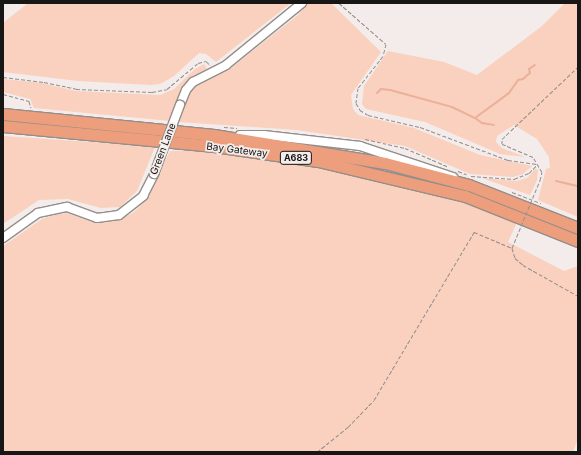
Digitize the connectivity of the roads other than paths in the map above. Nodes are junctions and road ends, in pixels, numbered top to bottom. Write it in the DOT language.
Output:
graph roads {
  1 [pos="302,3"];
  2 [pos="3,114"];
  3 [pos="3,126"];
  4 [pos="578,228"];
  5 [pos="3,238"];
  6 [pos="578,241"];
  1 -- 5 [label="street, Green Lane, bridge"];
  2 -- 4 [label="highway, Bay Gateway / A683"];
  3 -- 6 [label="highway, Bay Gateway / A683"];
}
